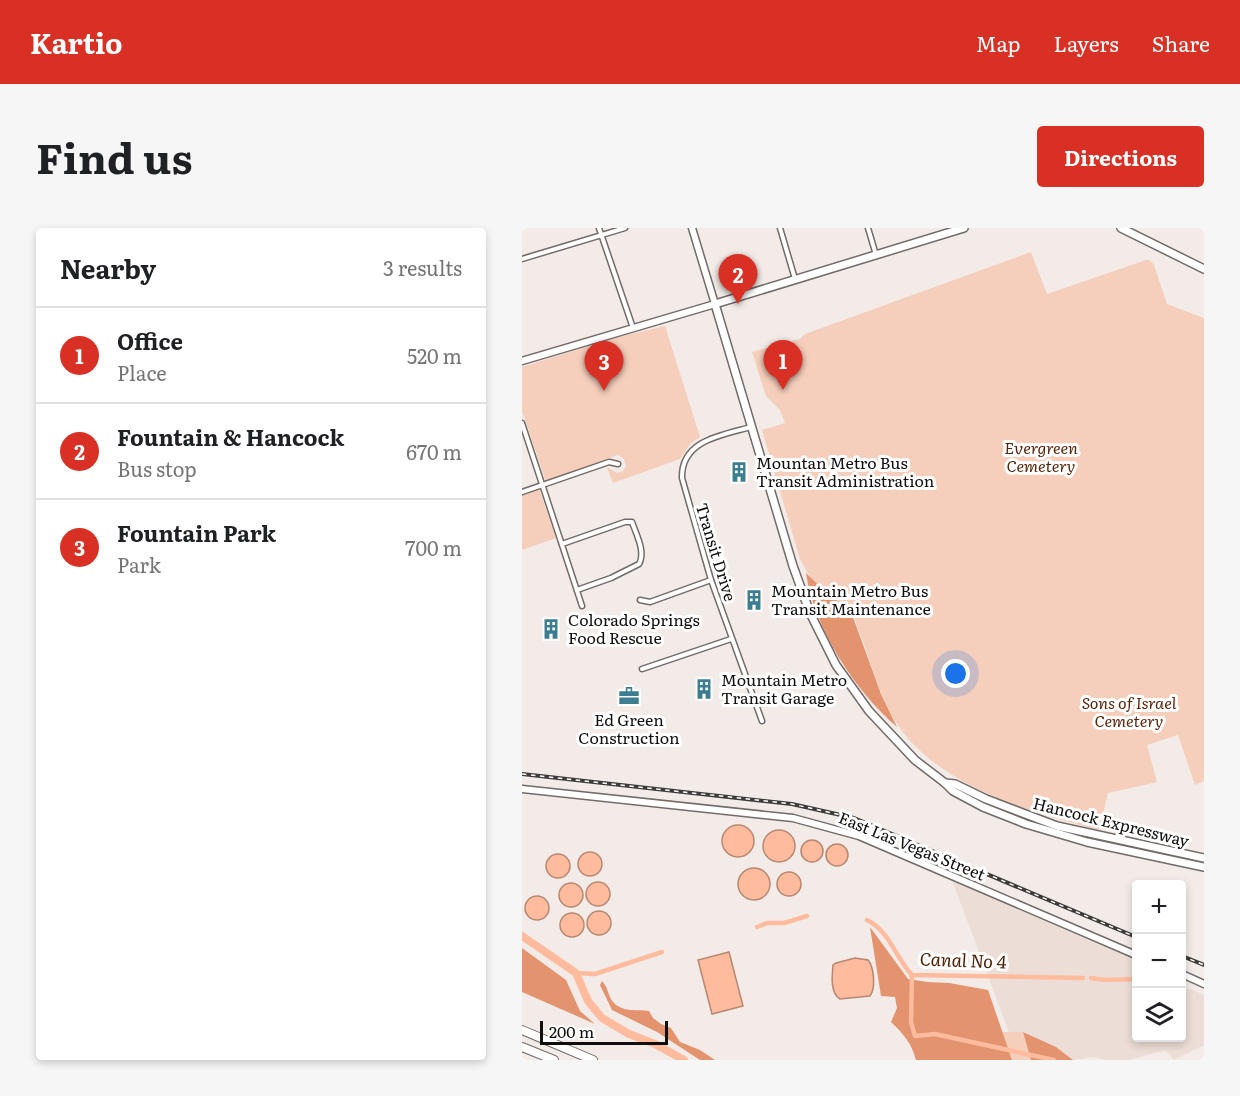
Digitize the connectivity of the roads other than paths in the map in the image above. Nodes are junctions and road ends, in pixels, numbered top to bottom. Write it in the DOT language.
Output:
graph roads {
  1 [pos="599,228"];
  2 [pos="625,228"];
  3 [pos="692,228"];
  4 [pos="780,228"];
  5 [pos="868,228"];
  6 [pos="964,228"];
  7 [pos="1121,228"];
  8 [pos="954,229"];
  9 [pos="601,235"];
  10 [pos="876,255"];
  11 [pos="522,259"];
  12 [pos="1204,268"];
  13 [pos="795,279"];
  14 [pos="715,304"];
  15 [pos="633,328"];
  16 [pos="522,361"];
  17 [pos="522,423"];
  18 [pos="751,427"];
  19 [pos="618,464"];
  20 [pos="542,485"];
  21 [pos="522,492"];
  22 [pos="562,544"];
  23 [pos="711,580"];
  24 [pos="577,590"];
  25 [pos="640,600"];
  26 [pos="582,606"];
  27 [pos="731,639"];
  28 [pos="642,669"];
  29 [pos="762,722"];
  30 [pos="945,783"];
  31 [pos="522,789"];
  32 [pos="1204,858"];
  33 [pos="1204,867"];
  34 [pos="1132,953"];
  35 [pos="1186,976"];
  36 [pos="1204,984"];
  37 [pos="522,1030"];
  38 [pos="524,1048"];
  39 [pos="546,1060"];
  40 [pos="554,1060"];
  41 [pos="593,1060"];
  1 -- 9 [label="street"];
  2 -- 9 [label="street"];
  3 -- 14 [label="street"];
  4 -- 13 [label="street"];
  5 -- 10 [label="street"];
  6 -- 8 [label="main road"];
  7 -- 12 [label="main road"];
  8 -- 10 [label="main road"];
  9 -- 11 [label="street"];
  9 -- 15 [label="street"];
  10 -- 13 [label="main road"];
  13 -- 14 [label="main road"];
  14 -- 15 [label="street"];
  14 -- 18 [label="main road, Hancock Expressway"];
  15 -- 16 [label="street"];
  17 -- 20 [label="street"];
  18 -- 23 [label="street, Transit Drive"];
  18 -- 30 [label="main road, Hancock Expressway"];
  19 -- 20 [label="street"];
  20 -- 21 [label="street"];
  20 -- 22 [label="street"];
  22 -- 24 [label="street"];
  22 -- 24 [label="street"];
  23 -- 25 [label="street"];
  23 -- 27 [label="street, Transit Drive"];
  24 -- 26 [label="street"];
  27 -- 28 [label="street"];
  27 -- 29 [label="street, Transit Drive"];
  30 -- 32 [label="main road, Hancock Expressway"];
  30 -- 33 [label="main road, Hancock Expressway"];
  31 -- 34 [label="street, East Las Vegas Street"];
  35 -- 36 [label="street"];
  37 -- 41 [label="highway"];
  38 -- 39 [label="highway"];
  38 -- 40 [label="highway"];
}
